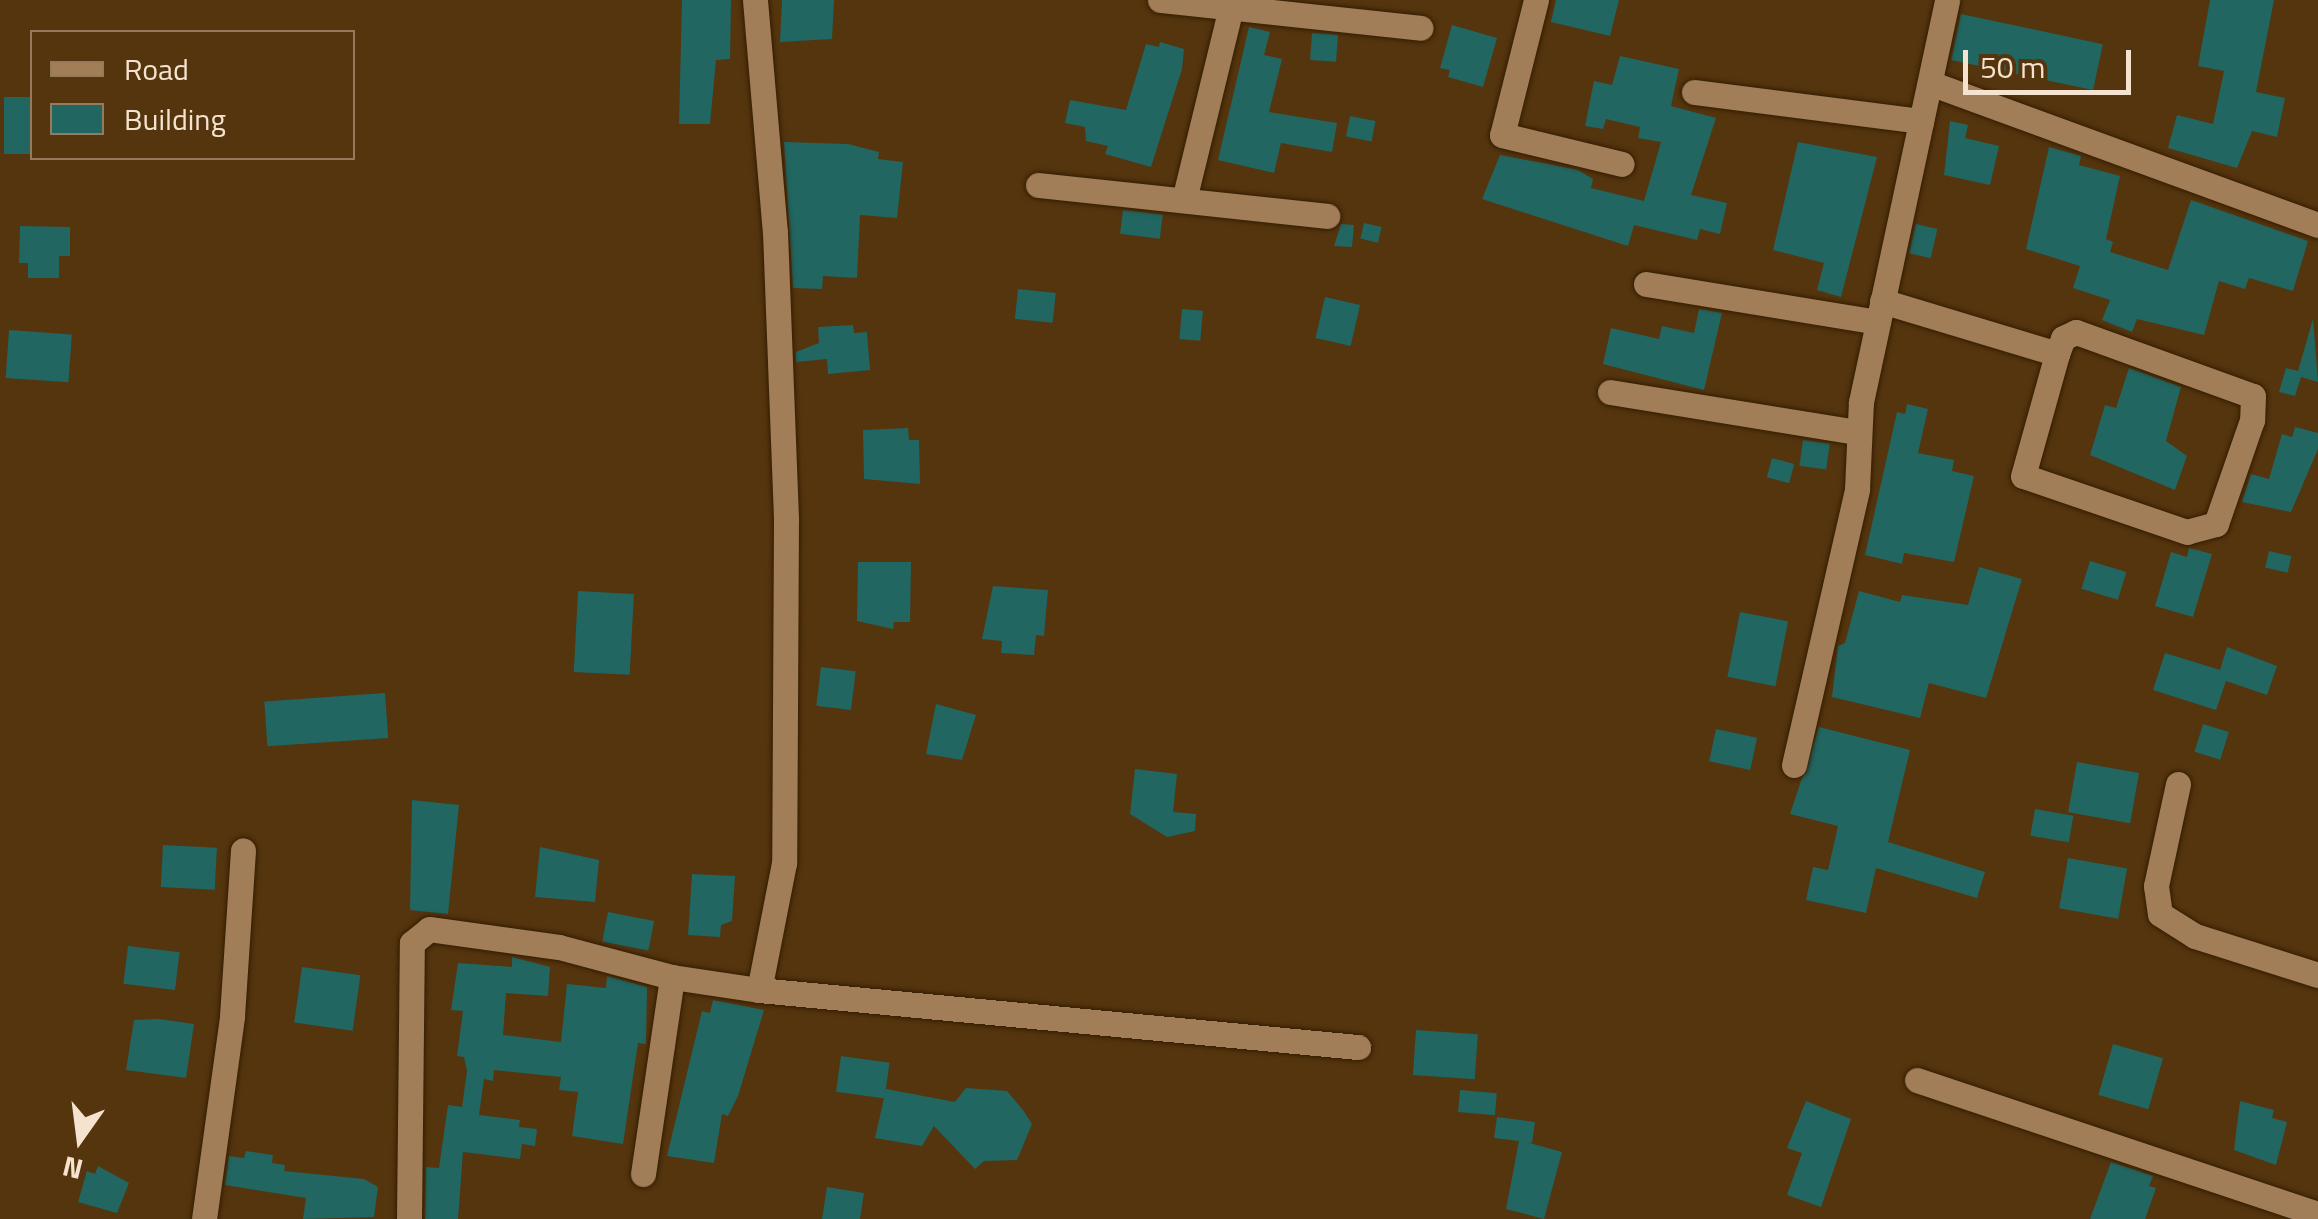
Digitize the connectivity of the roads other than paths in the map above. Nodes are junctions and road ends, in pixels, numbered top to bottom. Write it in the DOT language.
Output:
graph roads {
  1 [pos="755,0"];
  2 [pos="1160,0"];
  3 [pos="1536,0"];
  4 [pos="1947,0"];
  5 [pos="1231,7"];
  6 [pos="1421,28"];
  7 [pos="1930,84"];
  8 [pos="1694,92"];
  9 [pos="1922,121"];
  10 [pos="1622,164"];
  11 [pos="1038,186"];
  12 [pos="1184,200"];
  13 [pos="1328,216"];
  14 [pos="2318,225"];
  15 [pos="1646,284"];
  16 [pos="1880,312"];
  17 [pos="2057,354"];
  18 [pos="1610,392"];
  19 [pos="1856,432"];
  20 [pos="1794,764"];
  21 [pos="2178,784"];
  22 [pos="243,850"];
  23 [pos="2318,975"];
  24 [pos="672,977"];
  25 [pos="759,990"];
  26 [pos="1358,1047"];
  27 [pos="1917,1080"];
  28 [pos="642,1174"];
  29 [pos="2318,1214"];
  30 [pos="204,1219"];
  31 [pos="409,1219"];
  1 -- 25 [label="street"];
  2 -- 5 [label="street"];
  3 -- 10 [label="street"];
  4 -- 7 [label="street"];
  5 -- 6 [label="street"];
  5 -- 12 [label="street"];
  7 -- 9 [label="street"];
  7 -- 14 [label="street"];
  8 -- 9 [label="street"];
  9 -- 16 [label="street"];
  11 -- 12 [label="street"];
  12 -- 13 [label="street"];
  15 -- 16 [label="street"];
  16 -- 17 [label="street"];
  16 -- 19 [label="street"];
  17 -- 17 [label="street"];
  18 -- 19 [label="street"];
  19 -- 20 [label="street"];
  21 -- 23 [label="street"];
  22 -- 30 [label="street"];
  24 -- 25 [label="street"];
  24 -- 28 [label="street"];
  24 -- 31 [label="street"];
  25 -- 26 [label="street"];
  27 -- 29 [label="street"];
}
